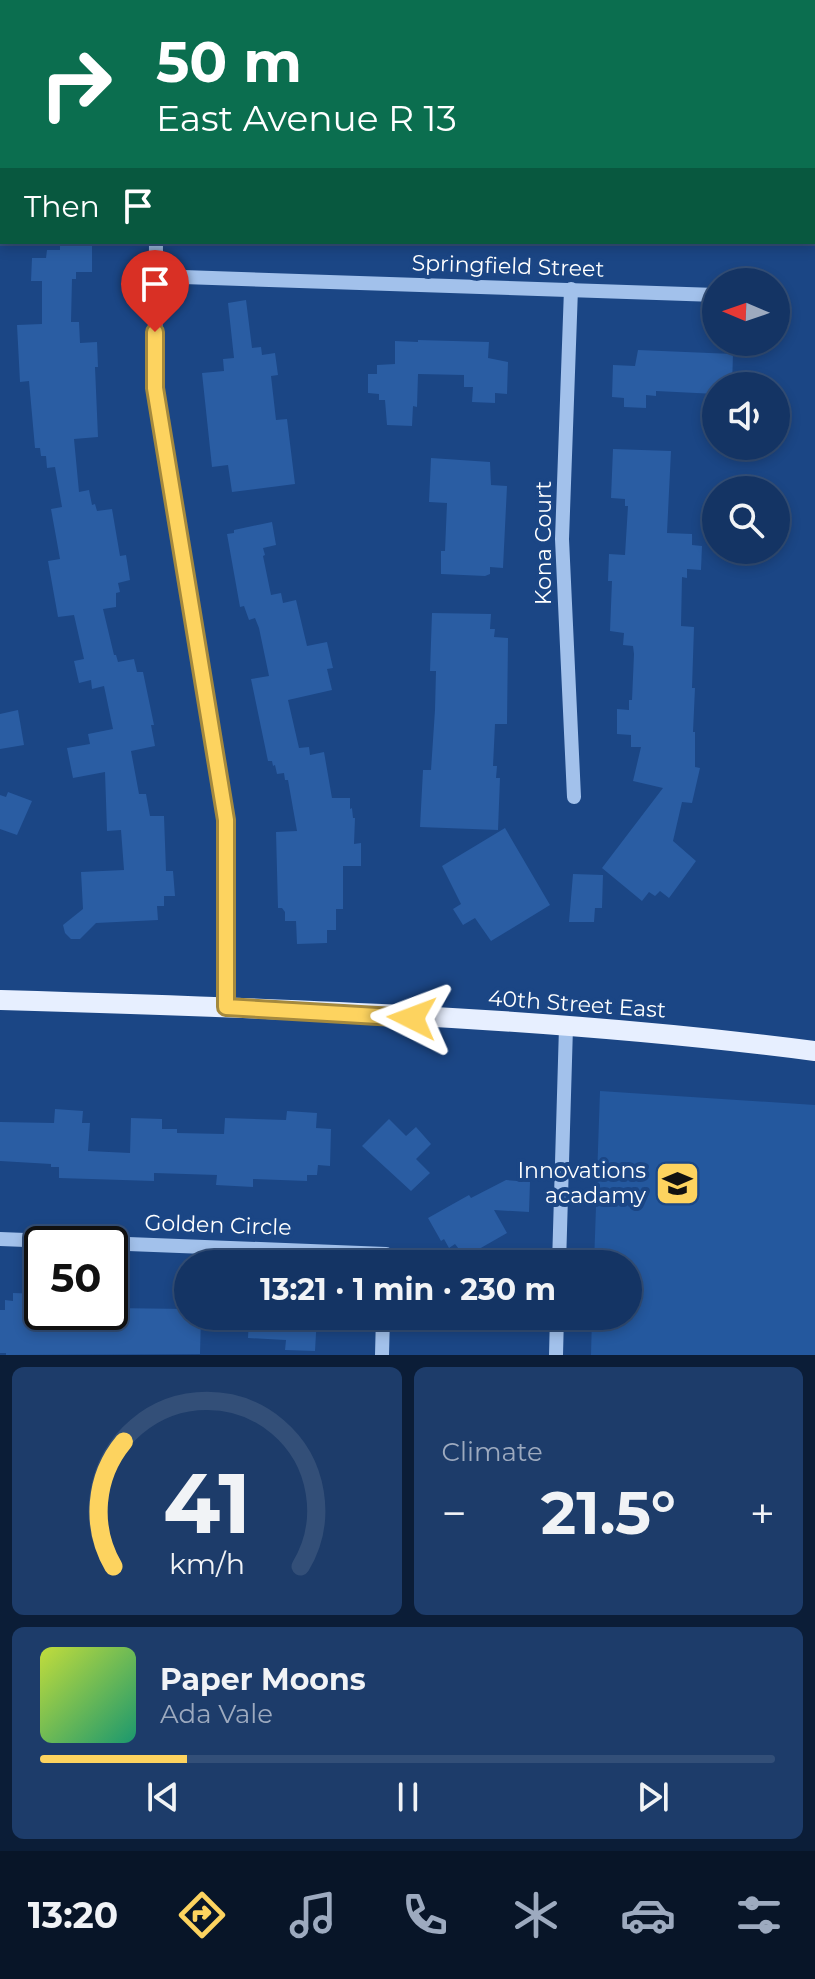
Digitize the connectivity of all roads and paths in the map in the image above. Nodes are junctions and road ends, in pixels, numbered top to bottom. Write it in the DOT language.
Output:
graph roads {
  1 [pos="156,244"];
  2 [pos="154,276"];
  3 [pos="571,289"];
  4 [pos="702,294"];
  5 [pos="574,797"];
  6 [pos="0,1000"];
  7 [pos="226,1007"];
  8 [pos="566,1027"];
  9 [pos="815,1051"];
  10 [pos="0,1239"];
  11 [pos="212,1250"];
  12 [pos="559,1250"];
  13 [pos="383,1330"];
  14 [pos="557,1330"];
  15 [pos="382,1355"];
  16 [pos="556,1355"];
  1 -- 2 [label="street"];
  2 -- 3 [label="street, Springfield Street"];
  2 -- 7 [label="street"];
  3 -- 4 [label="street, Springfield Street"];
  3 -- 5 [label="street, Kona Court"];
  6 -- 7 [label="main road, 40th Street East"];
  7 -- 8 [label="main road, 40th Street East"];
  8 -- 9 [label="main road, 40th Street East"];
  8 -- 12 [label="street"];
  10 -- 11 [label="street, Golden Circle"];
  13 -- 15 [label="street"];
  14 -- 16 [label="street"];
}
